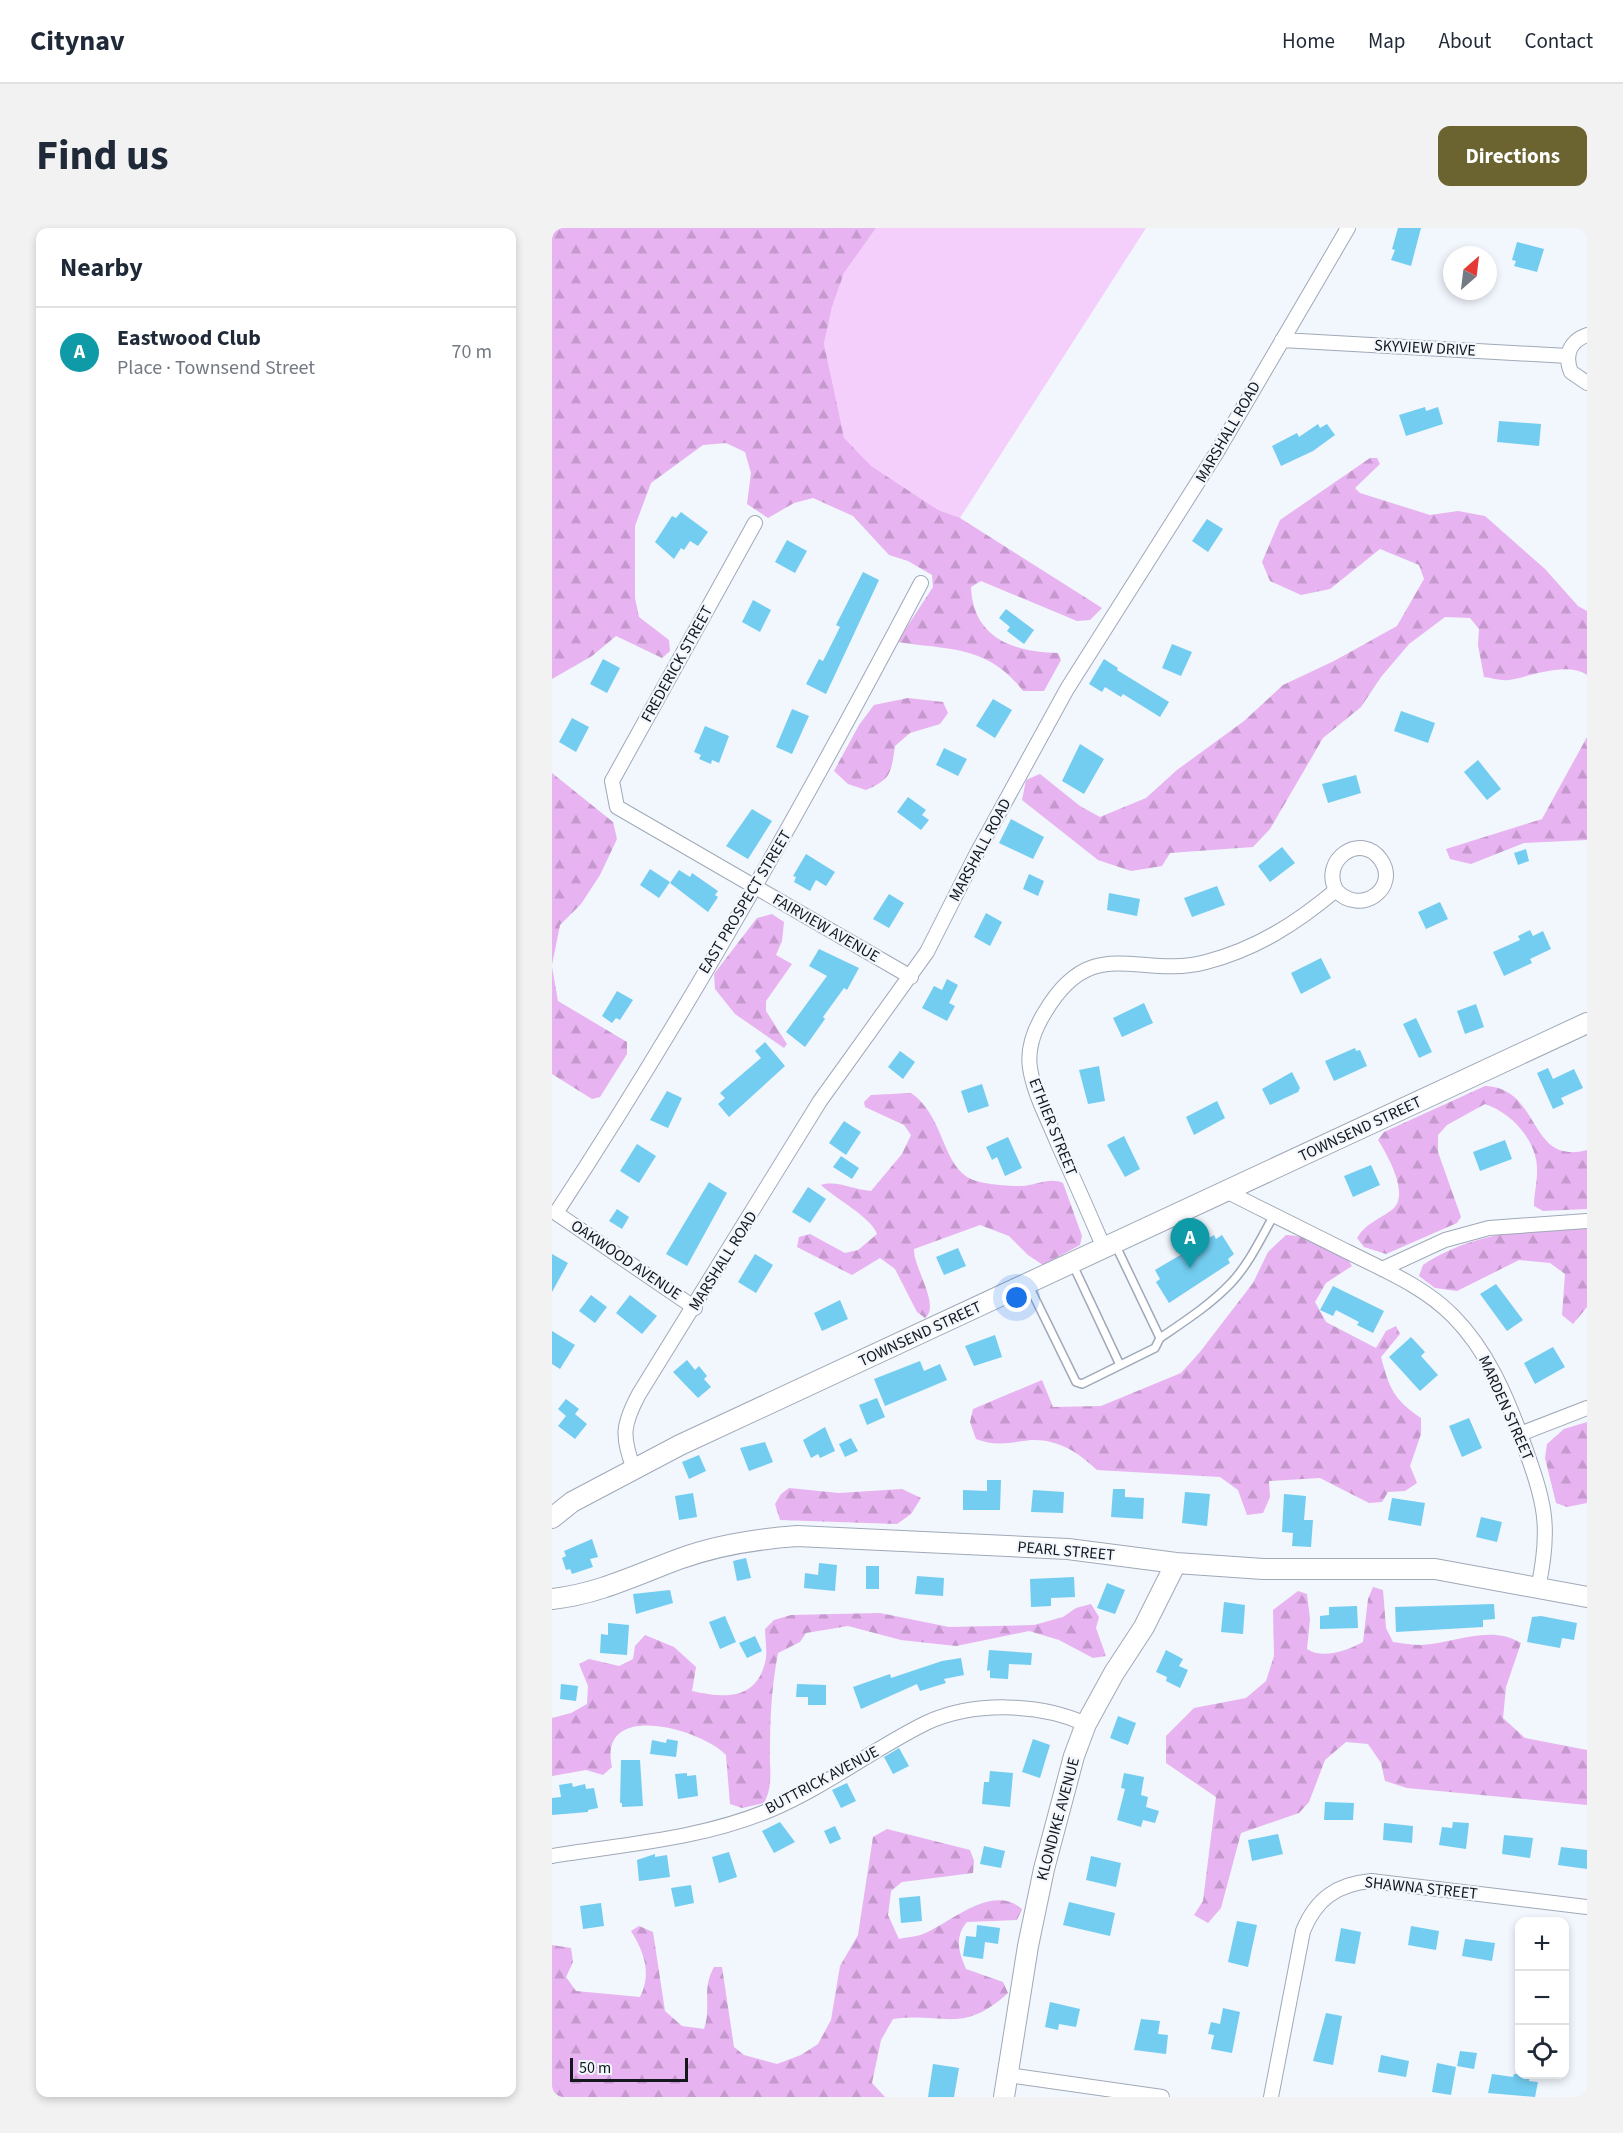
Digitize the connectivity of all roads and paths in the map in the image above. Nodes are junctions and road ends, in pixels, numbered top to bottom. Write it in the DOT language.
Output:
graph roads {
  1 [pos="1348,228"];
  2 [pos="1587,335"];
  3 [pos="1282,340"];
  4 [pos="1568,356"];
  5 [pos="1587,383"];
  6 [pos="755,523"];
  7 [pos="921,583"];
  8 [pos="616,807"];
  9 [pos="755,887"];
  10 [pos="1336,890"];
  11 [pos="911,977"];
  12 [pos="1587,1023"];
  13 [pos="1226,1191"];
  14 [pos="556,1213"];
  15 [pos="1274,1215"];
  16 [pos="1587,1221"];
  17 [pos="1109,1245"];
  18 [pos="1072,1263"];
  19 [pos="1382,1269"];
  20 [pos="1028,1283"];
  21 [pos="695,1308"];
  22 [pos="1160,1338"];
  23 [pos="1120,1365"];
  24 [pos="1587,1408"];
  25 [pos="1520,1434"];
  26 [pos="634,1469"];
  27 [pos="552,1518"];
  28 [pos="1176,1563"];
  29 [pos="1538,1588"];
  30 [pos="1587,1597"];
  31 [pos="552,1599"];
  32 [pos="1086,1724"];
  33 [pos="552,1856"];
  34 [pos="1587,1907"];
  35 [pos="1008,2075"];
  36 [pos="1004,2097"];
  37 [pos="1162,2097"];
  38 [pos="1271,2097"];
  1 -- 3 [label="street, MARSHALL ROAD"];
  2 -- 4 [label="street"];
  3 -- 4 [label="street, SKYVIEW DRIVE"];
  3 -- 11 [label="street, MARSHALL ROAD"];
  4 -- 5 [label="street"];
  6 -- 8 [label="street, FREDERICK STREET"];
  7 -- 9 [label="street, EAST PROSPECT STREET"];
  8 -- 9 [label="street, FAIRVIEW AVENUE"];
  9 -- 11 [label="street, FAIRVIEW AVENUE"];
  9 -- 14 [label="street, EAST PROSPECT STREET"];
  10 -- 17 [label="street, ETHIER STREET"];
  11 -- 21 [label="street, MARSHALL ROAD"];
  12 -- 13 [label="street, TOWNSEND STREET"];
  13 -- 15 [label="street, MARDEN STREET"];
  13 -- 17 [label="street, TOWNSEND STREET"];
  14 -- 21 [label="street, OAKWOOD AVENUE"];
  15 -- 19 [label="street, MARDEN STREET"];
  15 -- 22 [label="lane"];
  16 -- 19 [label="street"];
  17 -- 18 [label="street, TOWNSEND STREET"];
  17 -- 22 [label="lane"];
  18 -- 20 [label="street, TOWNSEND STREET"];
  18 -- 23 [label="lane"];
  19 -- 25 [label="street, MARDEN STREET"];
  20 -- 23 [label="lane"];
  20 -- 26 [label="street, TOWNSEND STREET"];
  21 -- 26 [label="street, MARSHALL ROAD"];
  22 -- 23 [label="lane"];
  24 -- 25 [label="street"];
  25 -- 29 [label="street, MARDEN STREET"];
  26 -- 27 [label="street, TOWNSEND STREET"];
  28 -- 29 [label="street, PEARL STREET"];
  28 -- 31 [label="street, PEARL STREET"];
  28 -- 32 [label="street, KLONDIKE AVENUE"];
  29 -- 30 [label="street, PEARL STREET"];
  32 -- 33 [label="street, BUTTRICK AVENUE"];
  32 -- 35 [label="street, KLONDIKE AVENUE"];
  34 -- 38 [label="street, SHAWNA STREET"];
  35 -- 36 [label="street, KLONDIKE AVENUE"];
  35 -- 37 [label="street"];
}
